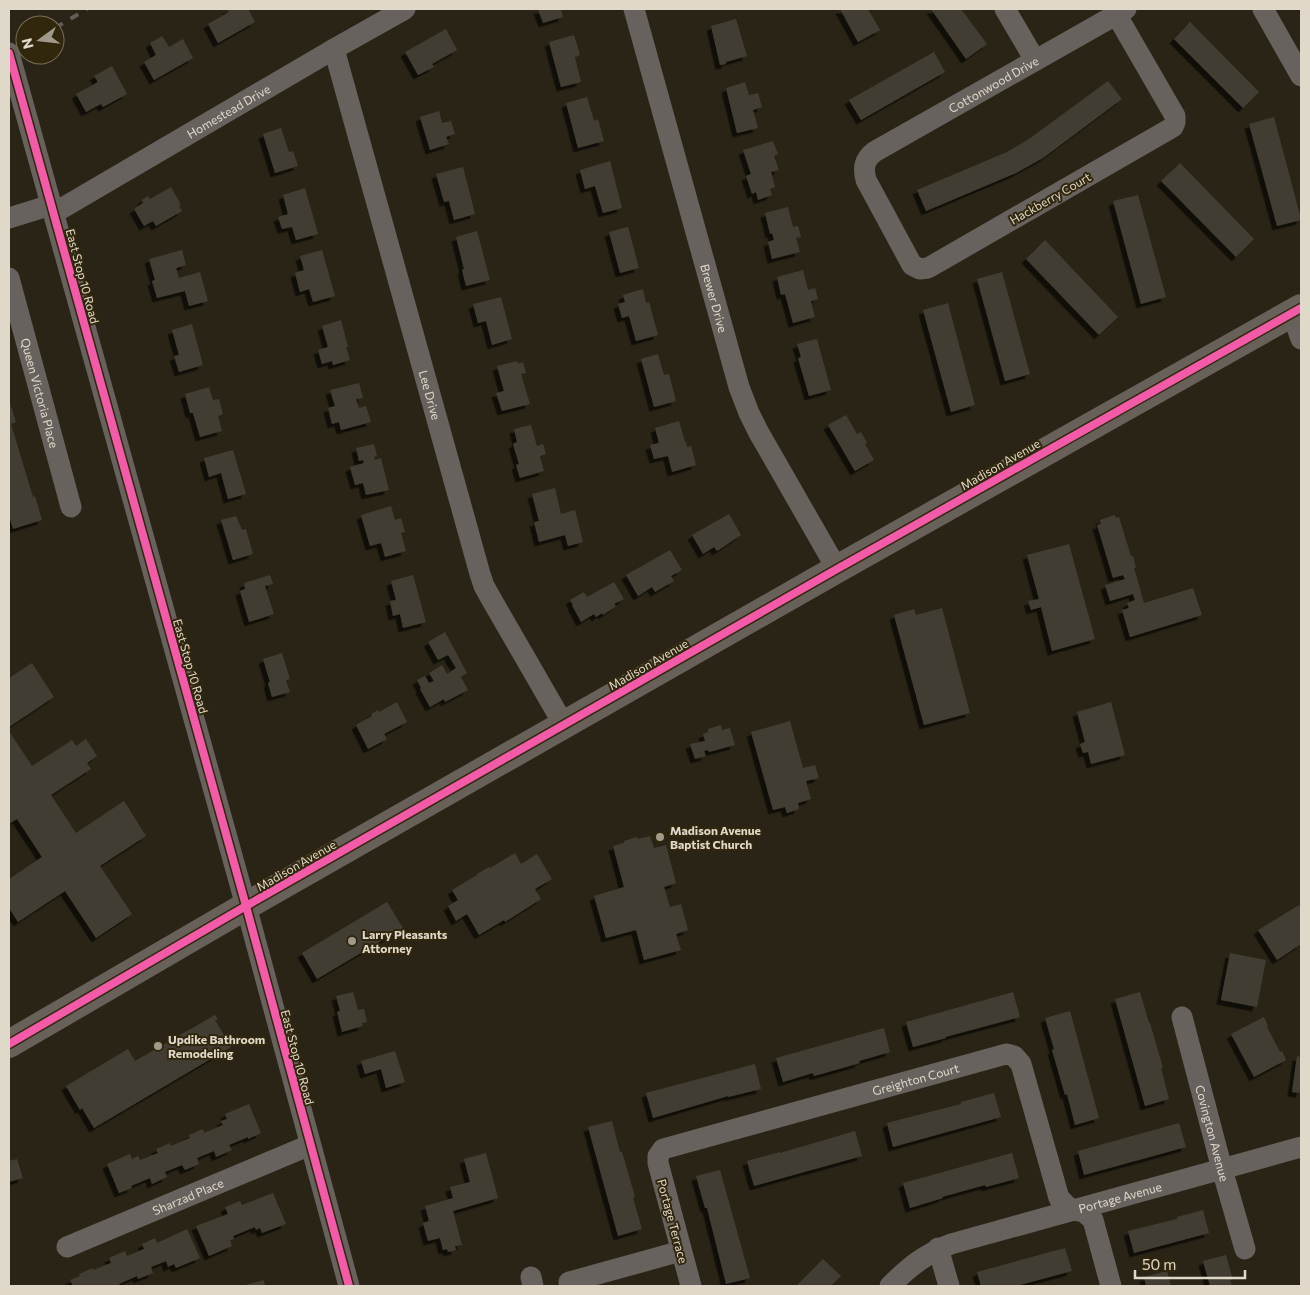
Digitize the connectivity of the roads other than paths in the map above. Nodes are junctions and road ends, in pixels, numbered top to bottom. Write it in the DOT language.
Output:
graph roads {
  1 [pos="405,9"];
  2 [pos="634,9"];
  3 [pos="1006,9"];
  4 [pos="1263,9"];
  5 [pos="1121,12"];
  6 [pos="334,50"];
  7 [pos="9,53"];
  8 [pos="1035,60"];
  9 [pos="1301,76"];
  10 [pos="865,163"];
  11 [pos="52,209"];
  12 [pos="9,218"];
  13 [pos="9,278"];
  14 [pos="1296,311"];
  15 [pos="1301,339"];
  16 [pos="71,507"];
  17 [pos="837,569"];
  18 [pos="564,725"];
  19 [pos="246,906"];
  20 [pos="1182,1017"];
  21 [pos="9,1044"];
  22 [pos="310,1145"];
  23 [pos="1301,1147"];
  24 [pos="658,1156"];
  25 [pos="1222,1169"];
  26 [pos="1073,1210"];
  27 [pos="67,1247"];
  28 [pos="938,1248"];
  29 [pos="1245,1249"];
  30 [pos="681,1251"];
  31 [pos="568,1282"];
  32 [pos="349,1286"];
  33 [pos="691,1286"];
  34 [pos="890,1286"];
  35 [pos="949,1286"];
  36 [pos="1111,1286"];
  1 -- 6 [label="street, Homestead Drive"];
  2 -- 17 [label="street, Brewer Drive"];
  3 -- 8 [label="street"];
  4 -- 9 [label="street"];
  5 -- 8 [label="street, Cottonwood Drive"];
  5 -- 10 [label="street, Hackberry Court"];
  6 -- 11 [label="street, Homestead Drive"];
  6 -- 18 [label="street, Lee Drive"];
  7 -- 11 [label="street, East Stop 10 Road"];
  8 -- 10 [label="street, Cottonwood Drive"];
  11 -- 12 [label="street, Homestead Drive"];
  11 -- 19 [label="street, East Stop 10 Road"];
  13 -- 16 [label="street, Queen Victoria Place"];
  14 -- 15 [label="street"];
  14 -- 17 [label="main road, Madison Avenue"];
  17 -- 18 [label="main road, Madison Avenue"];
  18 -- 19 [label="main road, Madison Avenue"];
  19 -- 21 [label="main road, Madison Avenue"];
  19 -- 22 [label="street, East Stop 10 Road"];
  20 -- 25 [label="street, Covington Avenue"];
  22 -- 27 [label="street, Sharzad Place"];
  22 -- 32 [label="street, East Stop 10 Road"];
  23 -- 25 [label="street, Portage Avenue"];
  24 -- 26 [label="street, Greighton Court"];
  24 -- 30 [label="street, Portage Terrace"];
  25 -- 26 [label="street, Portage Avenue"];
  25 -- 29 [label="street, Covington Avenue"];
  26 -- 28 [label="street, Portage Avenue"];
  26 -- 36 [label="street"];
  28 -- 34 [label="street, Portage Avenue"];
  28 -- 35 [label="street"];
  30 -- 31 [label="street"];
  30 -- 33 [label="street, Portage Terrace"];
}
